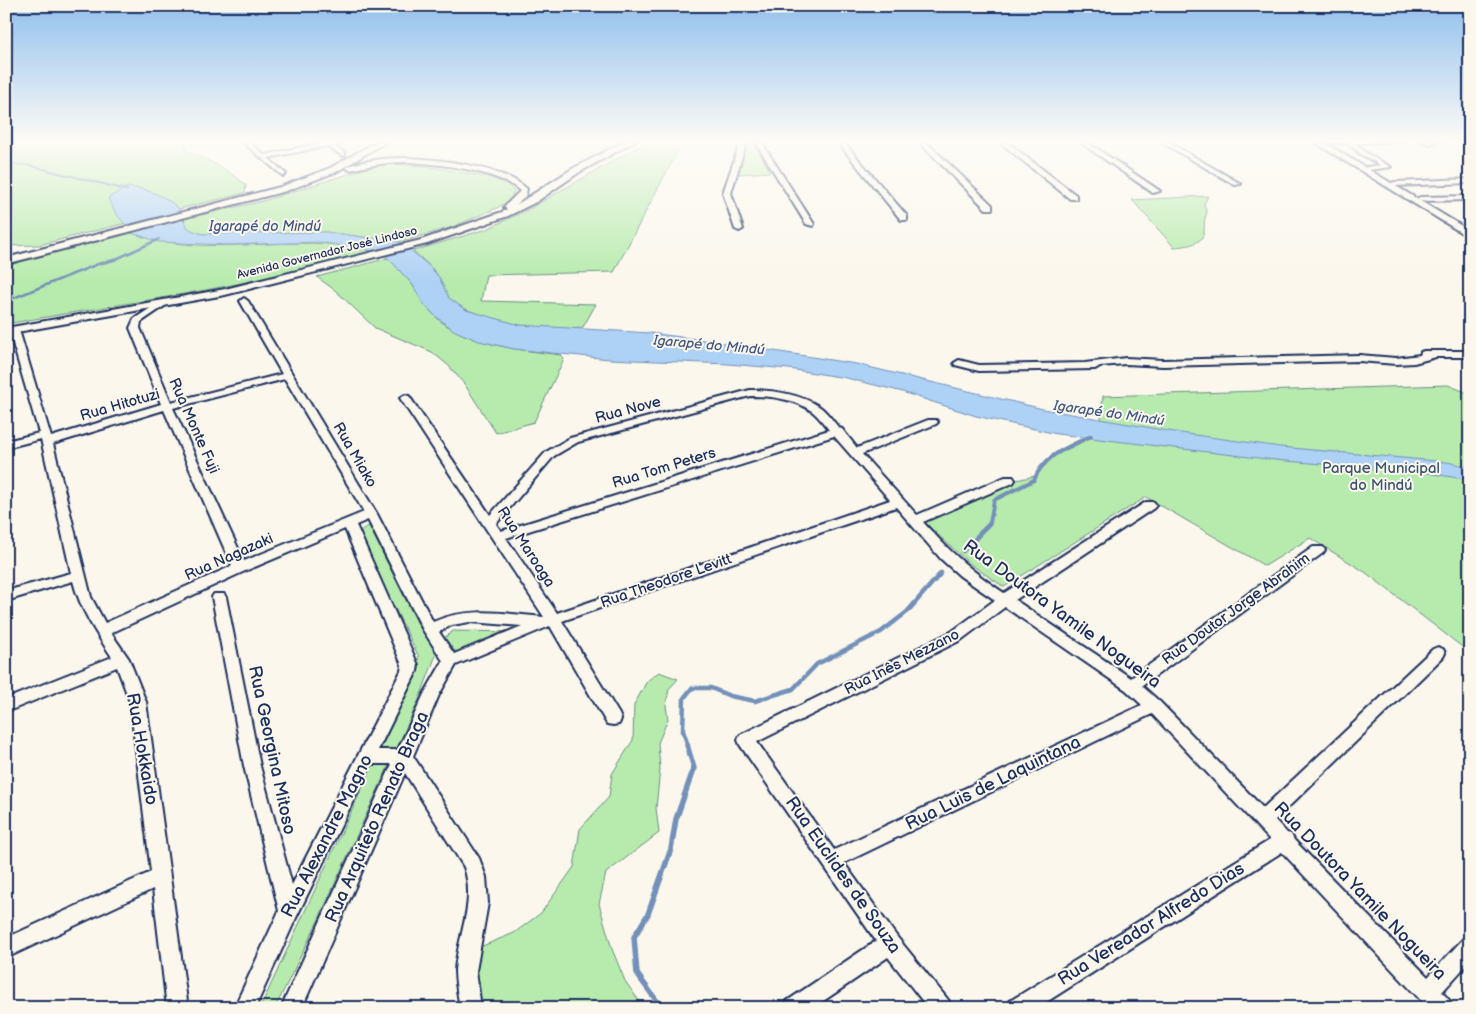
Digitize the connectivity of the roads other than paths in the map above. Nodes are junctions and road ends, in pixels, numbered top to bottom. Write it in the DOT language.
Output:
graph roads {
  1 [pos="287,187"];
  2 [pos="522,187"];
  3 [pos="551,187"];
  4 [pos="729,187"];
  5 [pos="787,187"];
  6 [pos="878,187"];
  7 [pos="969,187"];
  8 [pos="1061,187"];
  9 [pos="1151,187"];
  10 [pos="1392,187"];
  11 [pos="1400,187"];
  12 [pos="1156,191"];
  13 [pos="1073,197"];
  14 [pos="1470,198"];
  15 [pos="1420,199"];
  16 [pos="989,207"];
  17 [pos="904,218"];
  18 [pos="810,224"];
  19 [pos="739,229"];
  20 [pos="1470,229"];
  21 [pos="455,232"];
  22 [pos="1470,235"];
  23 [pos="6,261"];
  24 [pos="244,301"];
  25 [pos="161,305"];
  26 [pos="10,332"];
  27 [pos="1470,354"];
  28 [pos="958,363"];
  29 [pos="289,375"];
  30 [pos="405,398"];
  31 [pos="806,403"];
  32 [pos="167,406"];
  33 [pos="932,422"];
  34 [pos="838,431"];
  35 [pos="46,438"];
  36 [pos="6,445"];
  37 [pos="856,452"];
  38 [pos="1009,480"];
  39 [pos="898,502"];
  40 [pos="1150,505"];
  41 [pos="371,514"];
  42 [pos="915,521"];
  43 [pos="490,523"];
  44 [pos="349,524"];
  45 [pos="498,536"];
  46 [pos="1318,550"];
  47 [pos="240,568"];
  48 [pos="80,575"];
  49 [pos="6,596"];
  50 [pos="220,597"];
  51 [pos="1004,600"];
  52 [pos="549,621"];
  53 [pos="430,630"];
  54 [pos="102,631"];
  55 [pos="1438,653"];
  56 [pos="122,659"];
  57 [pos="451,661"];
  58 [pos="1131,686"];
  59 [pos="6,706"];
  60 [pos="1154,706"];
  61 [pos="613,720"];
  62 [pos="746,740"];
  63 [pos="368,757"];
  64 [pos="404,757"];
  65 [pos="1264,819"];
  66 [pos="1284,840"];
  67 [pos="832,860"];
  68 [pos="162,876"];
  69 [pos="289,911"];
  70 [pos="890,944"];
  71 [pos="6,948"];
  72 [pos="1468,952"];
  73 [pos="1428,992"];
  74 [pos="178,1008"];
  75 [pos="244,1008"];
  76 [pos="291,1008"];
  77 [pos="471,1008"];
  78 [pos="794,1008"];
  79 [pos="942,1008"];
  80 [pos="1017,1008"];
  81 [pos="1443,1008"];
  1 -- 23 [label="main road"];
  2 -- 21 [label="main road"];
  3 -- 21 [label="main road, Avenida Governador José Lindoso"];
  4 -- 19 [label="street"];
  5 -- 18 [label="street"];
  6 -- 17 [label="street"];
  7 -- 16 [label="street"];
  8 -- 13 [label="street"];
  9 -- 12 [label="street"];
  10 -- 22 [label="main road"];
  11 -- 15 [label="main road"];
  14 -- 15 [label="street"];
  15 -- 20 [label="main road"];
  21 -- 25 [label="main road, Avenida Governador José Lindoso"];
  24 -- 29 [label="street, Rua Miako"];
  25 -- 26 [label="main road, Avenida Governador José Lindoso"];
  25 -- 32 [label="street, Rua Monte Fuji"];
  26 -- 35 [label="street, Rua Hokkaido"];
  27 -- 28 [label="street"];
  29 -- 32 [label="street, Rua Hitotuzi"];
  29 -- 41 [label="street, Rua Miako"];
  30 -- 43 [label="street, Rua Maroaga"];
  31 -- 34 [label="street, Rua Doutora Yamile Nogueira"];
  31 -- 43 [label="street, Rua Nove"];
  32 -- 35 [label="street, Rua Hitotuzi"];
  32 -- 47 [label="street, Rua Monte Fuji"];
  33 -- 37 [label="street"];
  34 -- 37 [label="street, Rua Doutora Yamile Nogueira"];
  34 -- 45 [label="street, Rua Tom Peters"];
  35 -- 36 [label="street, Rua Hitotuzi"];
  35 -- 48 [label="street, Rua Hokkaido"];
  37 -- 39 [label="street, Rua Doutora Yamile Nogueira"];
  38 -- 42 [label="street"];
  39 -- 42 [label="street, Rua Doutora Yamile Nogueira"];
  39 -- 52 [label="street, Rua Theodore Levitt"];
  40 -- 51 [label="street, Rua Inês Mezzano"];
  41 -- 44 [label="street, Rua Nagazaki"];
  41 -- 53 [label="street, Rua Miako"];
  42 -- 51 [label="street, Rua Doutora Yamile Nogueira"];
  43 -- 45 [label="street, Rua Maroaga"];
  44 -- 47 [label="street, Rua Nagazaki"];
  44 -- 63 [label="street, Rua Alexandre Magno"];
  45 -- 52 [label="street, Rua Maroaga"];
  46 -- 58 [label="street, Rua Doutor Jorge Abrahim"];
  47 -- 54 [label="street, Rua Nagazaki"];
  48 -- 49 [label="street"];
  48 -- 54 [label="street, Rua Hokkaido"];
  50 -- 69 [label="street, Rua Georgina Mitoso"];
  51 -- 58 [label="street, Rua Doutora Yamile Nogueira"];
  51 -- 62 [label="street, Rua Inês Mezzano"];
  52 -- 53 [label="street, Rua Theodore Levitt"];
  52 -- 57 [label="street"];
  52 -- 61 [label="street, Rua Maroaga"];
  53 -- 57 [label="street"];
  54 -- 56 [label="street, Rua Hokkaido"];
  55 -- 65 [label="street"];
  56 -- 59 [label="street"];
  56 -- 68 [label="street, Rua Hokkaido"];
  57 -- 64 [label="street, Rua Arquiteto Renato Braga"];
  58 -- 60 [label="street, Rua Doutora Yamile Nogueira"];
  60 -- 65 [label="street, Rua Doutora Yamile Nogueira"];
  60 -- 67 [label="street, Rua Luis de Laquintana"];
  62 -- 67 [label="street, Rua Euclides de Souza"];
  63 -- 64 [label="street"];
  63 -- 69 [label="street, Rua Alexandre Magno"];
  64 -- 76 [label="street, Rua Arquiteto Renato Braga"];
  64 -- 77 [label="street"];
  65 -- 66 [label="street, Rua Doutora Yamile Nogueira"];
  66 -- 73 [label="street, Rua Doutora Yamile Nogueira"];
  66 -- 80 [label="street, Rua Vereador Alfredo Dias"];
  67 -- 70 [label="street, Rua Euclides de Souza"];
  68 -- 71 [label="street"];
  68 -- 74 [label="street, Rua Hokkaido"];
  69 -- 75 [label="street, Rua Alexandre Magno"];
  70 -- 78 [label="street"];
  70 -- 79 [label="street, Rua Euclides de Souza"];
  72 -- 73 [label="street"];
  73 -- 81 [label="street, Rua Doutora Yamile Nogueira"];
}
